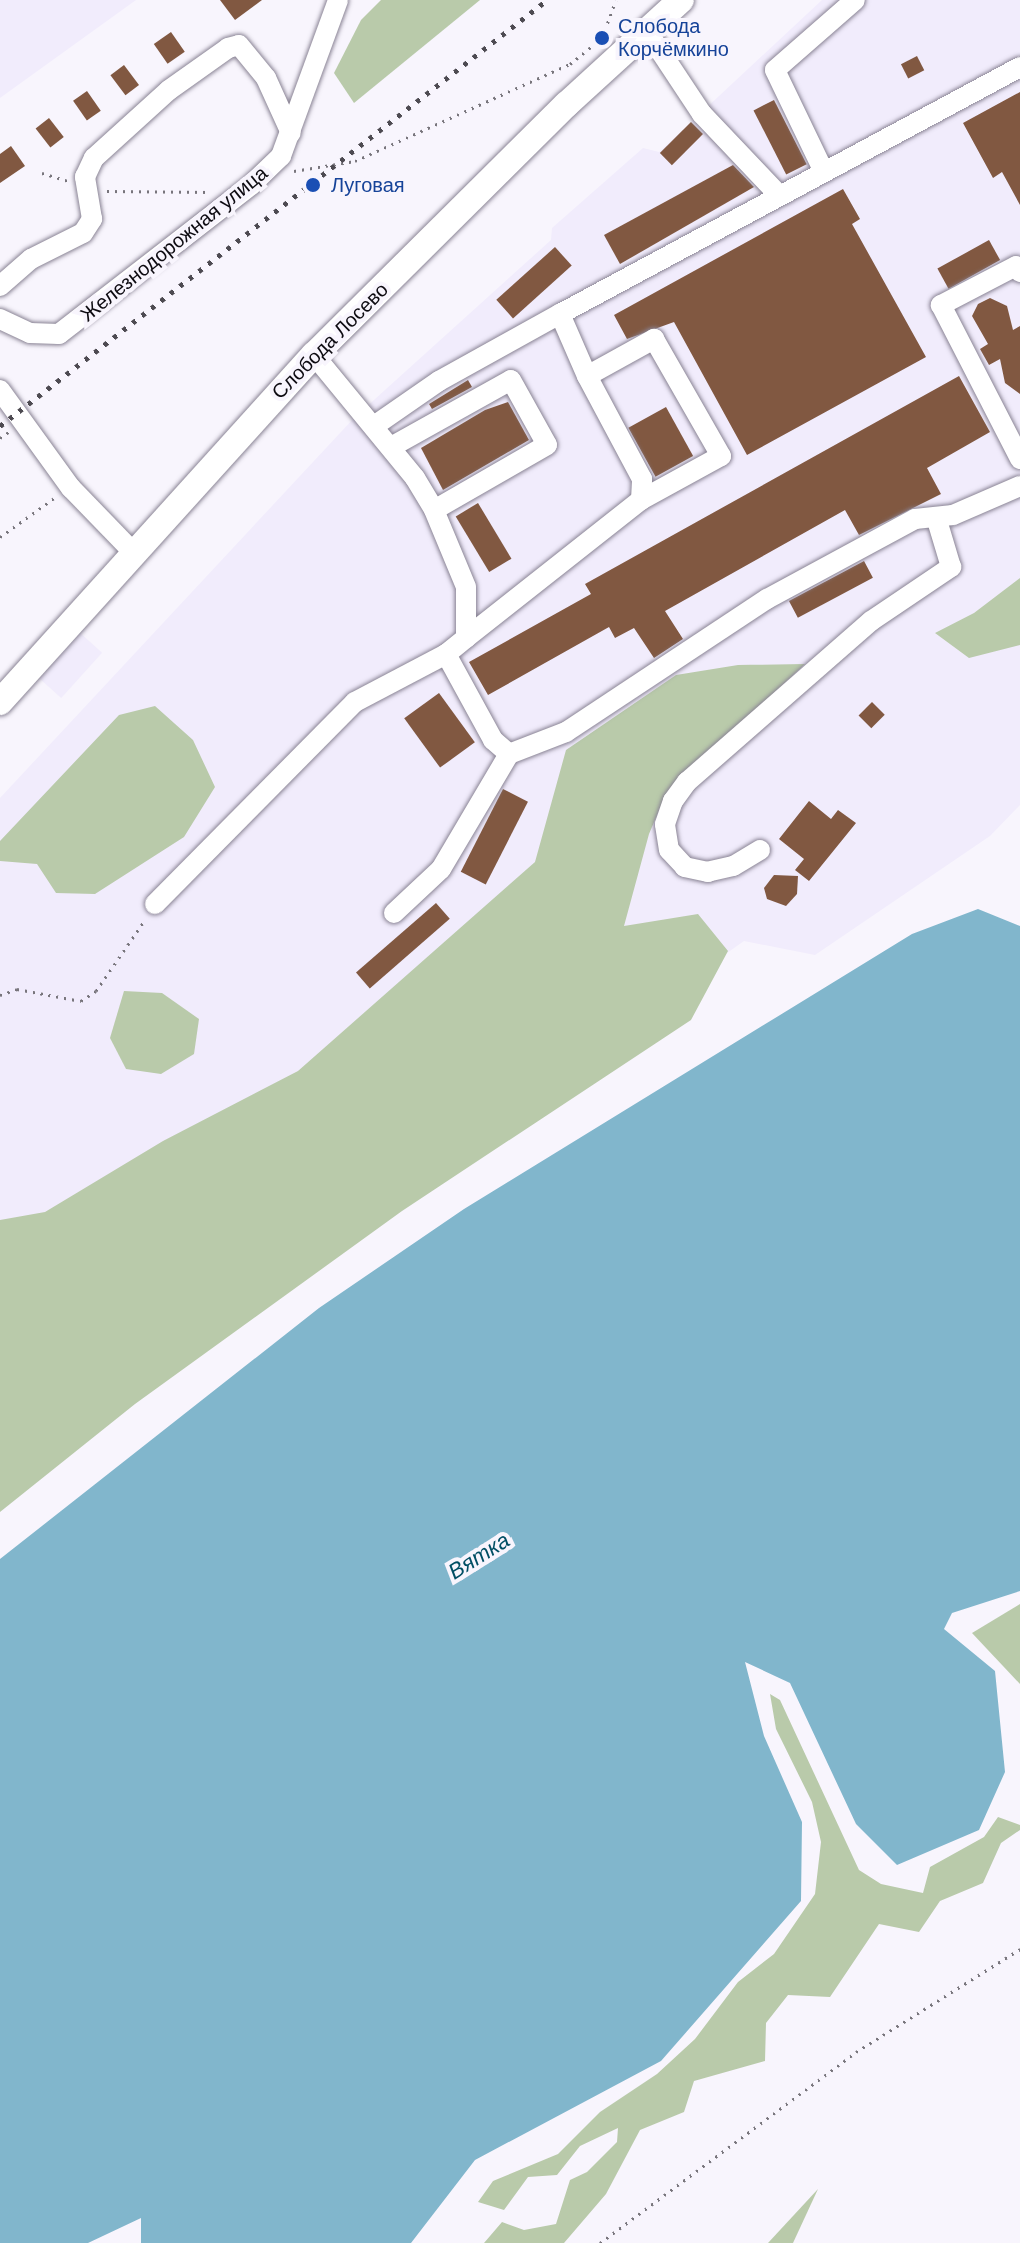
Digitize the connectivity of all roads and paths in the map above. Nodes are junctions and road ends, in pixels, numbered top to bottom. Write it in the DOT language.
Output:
graph roads {
  1 [pos="338,0"];
  2 [pos="616,0"];
  3 [pos="681,0"];
  4 [pos="855,0"];
  5 [pos="647,31"];
  6 [pos="1020,67"];
  7 [pos="291,133"];
  8 [pos="824,172"];
  9 [pos="42,173"];
  10 [pos="264,173"];
  11 [pos="87,188"];
  12 [pos="216,191"];
  13 [pos="779,195"];
  14 [pos="1020,272"];
  15 [pos="0,286"];
  16 [pos="560,314"];
  17 [pos="0,319"];
  18 [pos="314,355"];
  19 [pos="587,376"];
  20 [pos="0,390"];
  21 [pos="374,426"];
  22 [pos="391,447"];
  23 [pos="1020,459"];
  24 [pos="1020,486"];
  25 [pos="71,488"];
  26 [pos="641,500"];
  27 [pos="434,510"];
  28 [pos="936,517"];
  29 [pos="0,537"];
  30 [pos="133,552"];
  31 [pos="466,638"];
  32 [pos="446,654"];
  33 [pos="0,702"];
  34 [pos="509,754"];
  35 [pos="760,850"];
  36 [pos="155,904"];
  37 [pos="394,913"];
  38 [pos="0,995"];
  39 [pos="1020,1949"];
  40 [pos="600,2243"];
  1 -- 7 [label="street, Железнодорожная улица"];
  2 -- 10 [label="path"];
  3 -- 5 [label="main road, Слобода Лосево"];
  4 -- 8 [label="street"];
  5 -- 13 [label="street"];
  5 -- 18 [label="main road, Слобода Лосево"];
  6 -- 8 [label="street"];
  7 -- 10 [label="street, Железнодорожная улица"];
  7 -- 11 [label="street"];
  8 -- 13 [label="street"];
  9 -- 11 [label="path"];
  10 -- 17 [label="street, Железнодорожная улица"];
  11 -- 12 [label="path"];
  11 -- 15 [label="street"];
  13 -- 16 [label="street"];
  14 -- 23 [label="street"];
  16 -- 19 [label="street"];
  16 -- 21 [label="street"];
  18 -- 21 [label="street"];
  18 -- 30 [label="main road, Слобода Лосево"];
  19 -- 26 [label="street"];
  19 -- 26 [label="street"];
  20 -- 25 [label="street"];
  21 -- 22 [label="street"];
  22 -- 27 [label="street"];
  22 -- 27 [label="street"];
  24 -- 28 [label="street"];
  25 -- 29 [label="path"];
  25 -- 30 [label="street"];
  26 -- 31 [label="street"];
  27 -- 31 [label="street"];
  28 -- 34 [label="street"];
  28 -- 35 [label="street"];
  30 -- 33 [label="main road, Слобода Лосево"];
  31 -- 32 [label="street"];
  32 -- 34 [label="street"];
  32 -- 36 [label="street"];
  34 -- 37 [label="street"];
  36 -- 38 [label="path"];
  39 -- 40 [label="path"];
}
